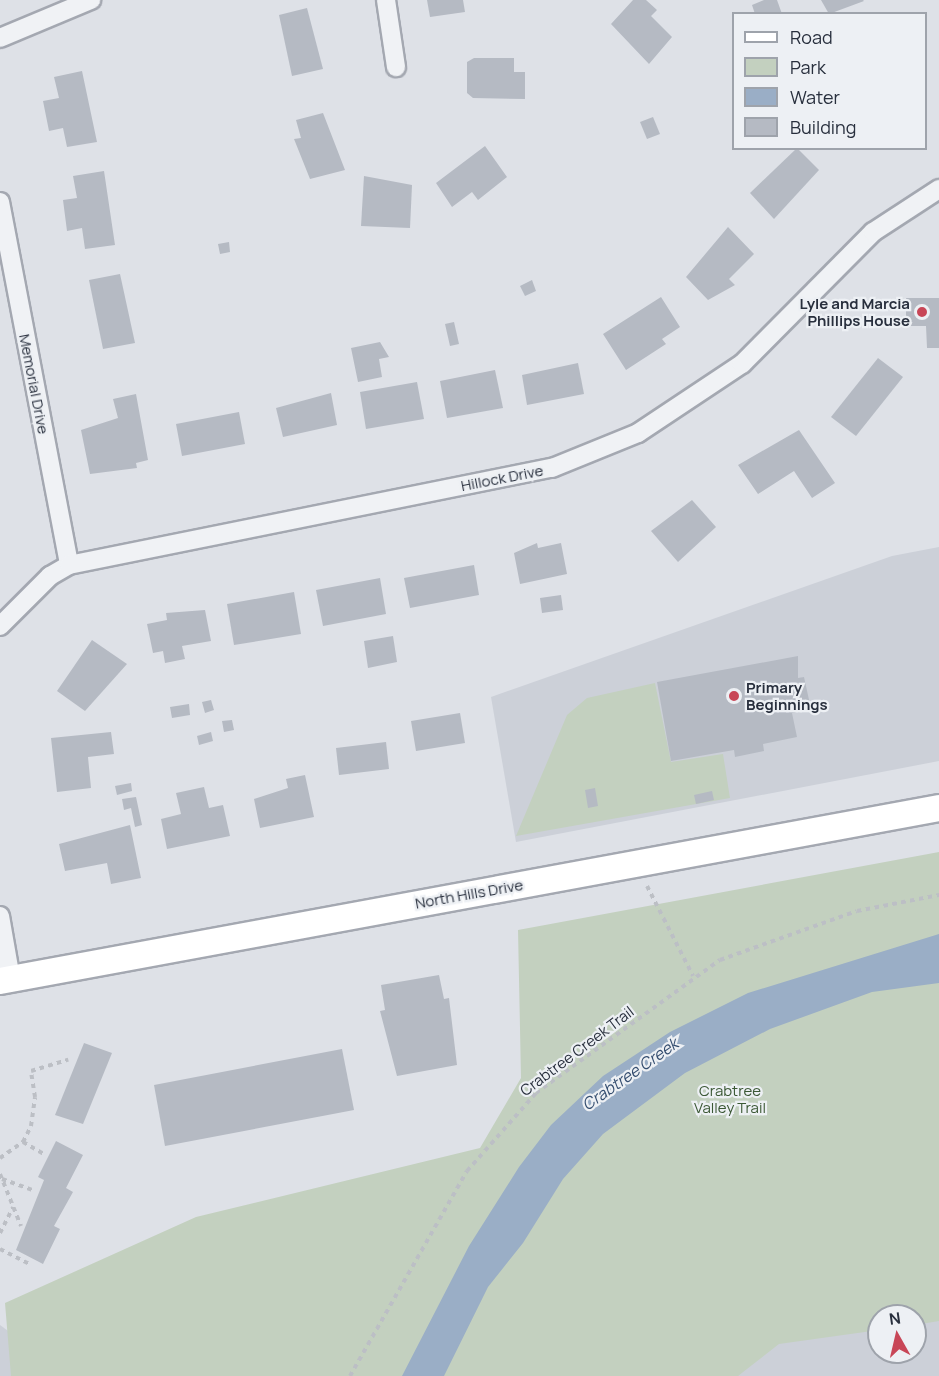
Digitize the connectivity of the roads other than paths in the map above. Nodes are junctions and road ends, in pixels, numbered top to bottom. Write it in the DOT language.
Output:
graph roads {
  1 [pos="91,0"];
  2 [pos="386,0"];
  3 [pos="0,38"];
  4 [pos="396,67"];
  5 [pos="939,189"];
  6 [pos="0,202"];
  7 [pos="69,565"];
  8 [pos="0,626"];
  9 [pos="939,807"];
  10 [pos="0,916"];
  11 [pos="6,980"];
  1 -- 3 [label="street"];
  2 -- 4 [label="street"];
  5 -- 7 [label="street, Hillock Drive"];
  6 -- 7 [label="street, Memorial Drive"];
  7 -- 8 [label="street, Hillock Drive"];
  9 -- 11 [label="main road, North Hills Drive"];
  10 -- 11 [label="street"];
}
